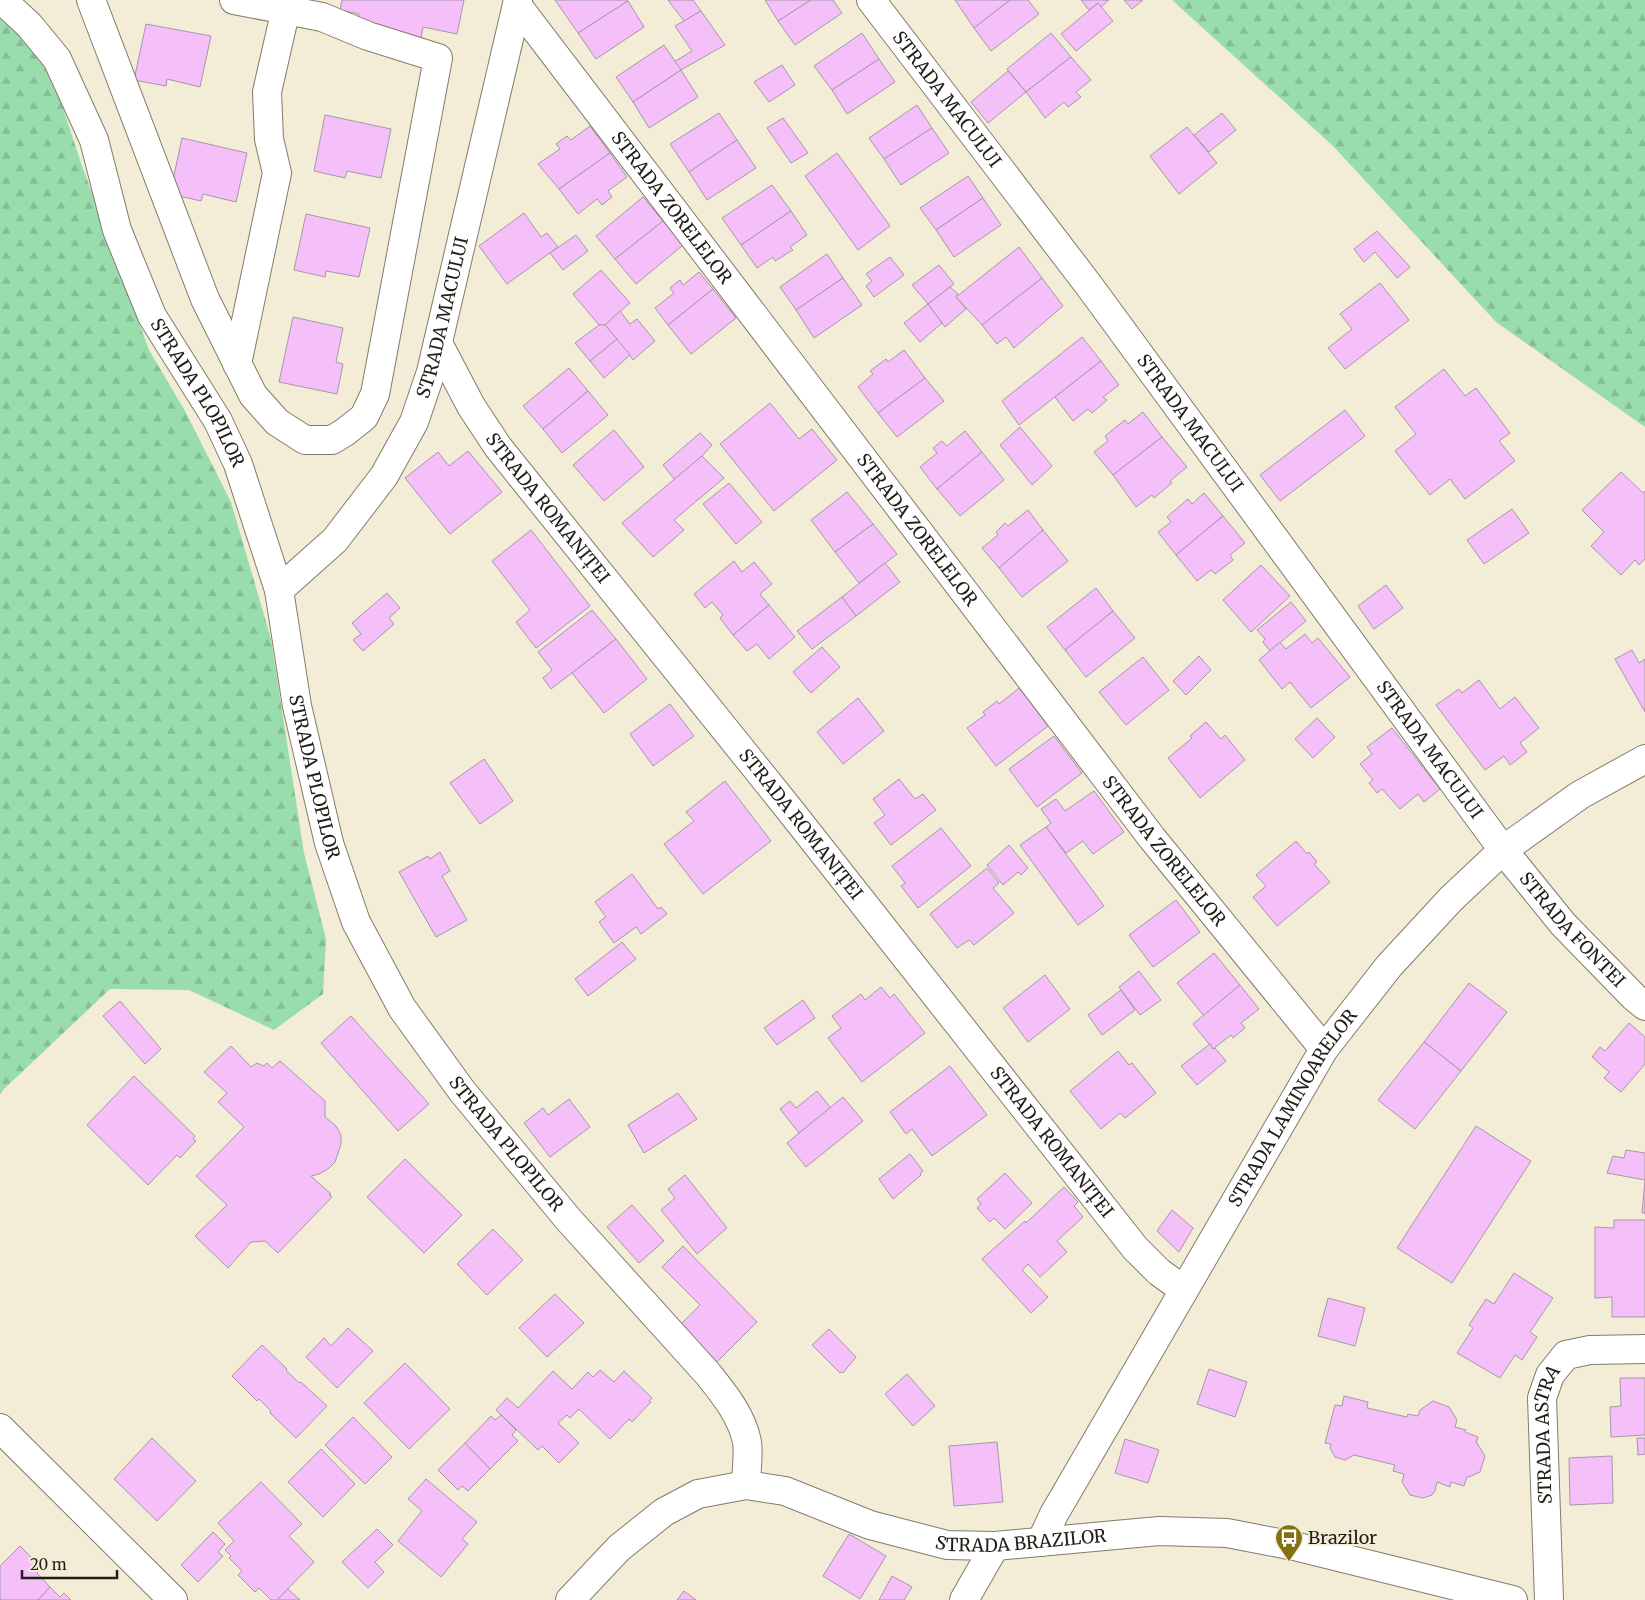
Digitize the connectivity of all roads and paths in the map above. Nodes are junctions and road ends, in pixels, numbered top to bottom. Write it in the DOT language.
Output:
graph roads {
  1 [pos="2,0"];
  2 [pos="91,0"];
  3 [pos="234,0"];
  4 [pos="871,0"];
  5 [pos="518,2"];
  6 [pos="287,5"];
  7 [pos="438,343"];
  8 [pos="237,364"];
  9 [pos="279,590"];
  10 [pos="1645,759"];
  11 [pos="1503,850"];
  12 [pos="1641,997"];
  13 [pos="1324,1049"];
  14 [pos="1184,1290"];
  15 [pos="1645,1349"];
  16 [pos="0,1428"];
  17 [pos="746,1486"];
  18 [pos="1041,1542"];
  19 [pos="995,1546"];
  20 [pos="173,1600"];
  21 [pos="570,1600"];
  22 [pos="964,1600"];
  23 [pos="1513,1600"];
  24 [pos="1548,1600"];
  1 -- 9 [label="street, STRADA PLOPILOR"];
  2 -- 8 [label="street"];
  3 -- 6 [label="street"];
  4 -- 11 [label="street, STRADA MACULUI"];
  5 -- 7 [label="street, STRADA MACULUI"];
  5 -- 13 [label="street, STRADA ZORELELOR"];
  6 -- 8 [label="street"];
  6 -- 8 [label="street"];
  7 -- 9 [label="street, STRADA MACULUI"];
  7 -- 14 [label="street, STRADA ROMANIȚEI"];
  9 -- 17 [label="street, STRADA PLOPILOR"];
  10 -- 11 [label="street, STRADA LAMINOARELOR"];
  11 -- 12 [label="street, STRADA FONTEI"];
  11 -- 13 [label="street, STRADA LAMINOARELOR"];
  13 -- 14 [label="street, STRADA LAMINOARELOR"];
  14 -- 18 [label="street, STRADA LAMINOARELOR"];
  15 -- 24 [label="street, STRADA ASTRA"];
  16 -- 20 [label="street"];
  17 -- 19 [label="street, STRADA BRAZILOR"];
  17 -- 21 [label="street, STRADA BRAZILOR"];
  18 -- 19 [label="street, STRADA BRAZILOR"];
  18 -- 23 [label="street, STRADA BRAZILOR"];
  19 -- 22 [label="street"];
}
